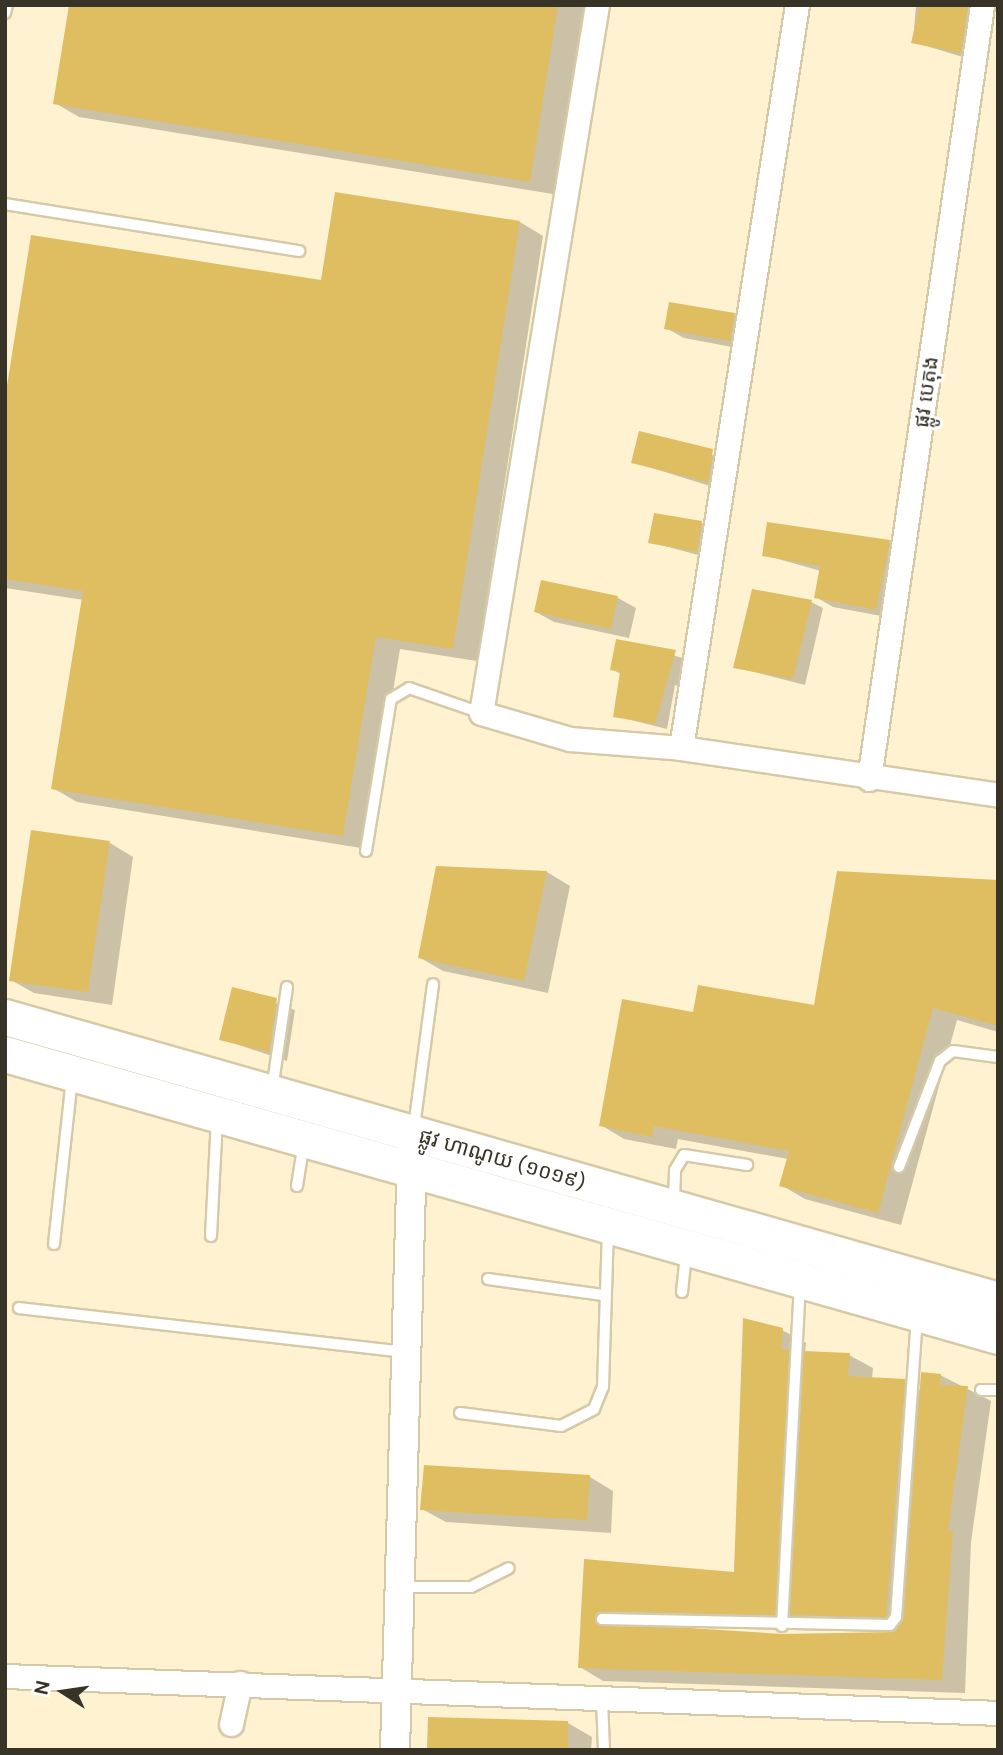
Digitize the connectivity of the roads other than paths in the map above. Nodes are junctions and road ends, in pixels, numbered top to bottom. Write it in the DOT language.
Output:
graph roads {
  1 [pos="6,5"];
  2 [pos="597,5"];
  3 [pos="797,5"];
  4 [pos="982,5"];
  5 [pos="5,13"];
  6 [pos="5,204"];
  7 [pos="299,250"];
  8 [pos="481,713"];
  9 [pos="681,748"];
  10 [pos="869,779"];
  11 [pos="998,795"];
  12 [pos="366,851"];
  13 [pos="433,984"];
  14 [pos="287,987"];
  15 [pos="5,1017"];
  16 [pos="5,1055"];
  17 [pos="998,1057"];
  18 [pos="74,1073"];
  19 [pos="272,1092"];
  20 [pos="221,1096"];
  21 [pos="413,1134"];
  22 [pos="304,1139"];
  23 [pos="747,1166"];
  24 [pos="899,1167"];
  25 [pos="412,1169"];
  26 [pos="297,1186"];
  27 [pos="674,1208"];
  28 [pos="609,1225"];
  29 [pos="211,1236"];
  30 [pos="54,1244"];
  31 [pos="687,1247"];
  32 [pos="488,1279"];
  33 [pos="800,1280"];
  34 [pos="682,1292"];
  35 [pos="603,1295"];
  36 [pos="998,1300"];
  37 [pos="19,1308"];
  38 [pos="917,1313"];
  39 [pos="998,1336"];
  40 [pos="406,1352"];
  41 [pos="981,1390"];
  42 [pos="998,1390"];
  43 [pos="460,1413"];
  44 [pos="509,1568"];
  45 [pos="400,1587"];
  46 [pos="602,1619"];
  47 [pos="782,1626"];
  48 [pos="5,1676"];
  49 [pos="240,1683"];
  50 [pos="396,1693"];
  51 [pos="602,1700"];
  52 [pos="998,1713"];
  53 [pos="231,1724"];
  54 [pos="395,1750"];
  55 [pos="604,1750"];
  1 -- 5 [label="lane"];
  2 -- 8 [label="street"];
  3 -- 9 [label="street"];
  4 -- 10 [label="street, ផ្លូវ បេតុង"];
  6 -- 7 [label="lane"];
  8 -- 9 [label="street"];
  8 -- 12 [label="lane"];
  9 -- 10 [label="street"];
  10 -- 11 [label="street"];
  13 -- 21 [label="lane"];
  14 -- 19 [label="lane"];
  15 -- 20 [label="main road, ផ្លូវ ហាណូយ (១០១៩)"];
  16 -- 18 [label="main road, ផ្លូវ ហាណូយ (១០១៩)"];
  17 -- 24 [label="lane"];
  18 -- 20 [label="main road, ផ្លូវ ហាណូយ (១០១៩)"];
  18 -- 30 [label="lane"];
  19 -- 20 [label="main road, ផ្លូវ ហាណូយ (១០១៩)"];
  19 -- 21 [label="main road, ផ្លូវ ហាណូយ (១០១៩)"];
  20 -- 22 [label="main road, ផ្លូវ ហាណូយ (១០១៩)"];
  20 -- 29 [label="lane"];
  21 -- 25 [label="street"];
  21 -- 27 [label="main road, ផ្លូវ ហាណូយ (១០១៩)"];
  22 -- 25 [label="main road, ផ្លូវ ហាណូយ (១០១៩)"];
  22 -- 26 [label="lane"];
  23 -- 27 [label="lane"];
  25 -- 28 [label="main road, ផ្លូវ ហាណូយ (១០១៩)"];
  25 -- 40 [label="street"];
  27 -- 36 [label="main road, ផ្លូវ ហាណូយ (១០១៩)"];
  28 -- 31 [label="main road, ផ្លូវ ហាណូយ (១០១៩)"];
  28 -- 35 [label="lane"];
  31 -- 33 [label="main road, ផ្លូវ ហាណូយ (១០១៩)"];
  31 -- 34 [label="lane"];
  32 -- 35 [label="lane"];
  33 -- 38 [label="main road, ផ្លូវ ហាណូយ (១០១៩)"];
  33 -- 47 [label="lane"];
  35 -- 43 [label="lane"];
  37 -- 40 [label="lane"];
  38 -- 39 [label="main road, ផ្លូវ ហាណូយ (១០១៩)"];
  38 -- 47 [label="lane"];
  40 -- 45 [label="street"];
  41 -- 42 [label="lane"];
  44 -- 45 [label="lane"];
  45 -- 50 [label="street"];
  46 -- 47 [label="lane"];
  48 -- 49 [label="street"];
  49 -- 50 [label="street"];
  49 -- 53 [label="street"];
  50 -- 51 [label="street"];
  50 -- 54 [label="street"];
  51 -- 52 [label="street"];
  51 -- 55 [label="lane"];
}
